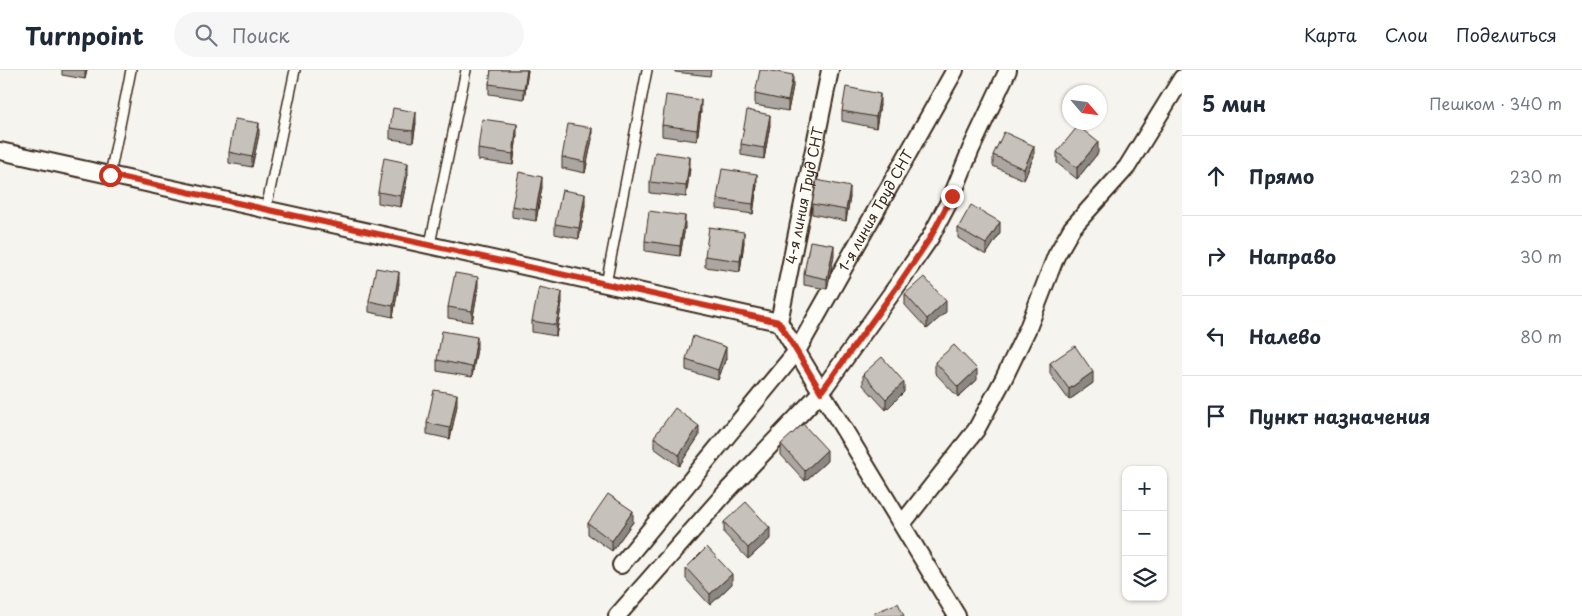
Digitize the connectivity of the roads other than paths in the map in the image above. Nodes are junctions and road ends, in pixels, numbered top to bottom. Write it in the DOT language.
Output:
graph roads {
  1 [pos="131,70"];
  2 [pos="295,70"];
  3 [pos="466,70"];
  4 [pos="647,70"];
  5 [pos="830,70"];
  6 [pos="955,70"];
  7 [pos="1008,70"];
  8 [pos="1182,78"];
  9 [pos="0,151"];
  10 [pos="110,175"];
  11 [pos="266,209"];
  12 [pos="430,244"];
  13 [pos="606,284"];
  14 [pos="779,322"];
  15 [pos="797,351"];
  16 [pos="821,392"];
  17 [pos="902,524"];
  18 [pos="621,565"];
  19 [pos="617,616"];
  20 [pos="957,616"];
  1 -- 10 [label="lane"];
  2 -- 11 [label="lane"];
  3 -- 12 [label="lane"];
  4 -- 13 [label="lane"];
  5 -- 14 [label="street, 4-я линия Труд СНТ"];
  6 -- 15 [label="street, 1-я линия Труд СНТ"];
  7 -- 16 [label="street"];
  8 -- 17 [label="street"];
  9 -- 10 [label="street"];
  10 -- 11 [label="street"];
  11 -- 12 [label="street"];
  12 -- 13 [label="street"];
  13 -- 14 [label="street"];
  14 -- 15 [label="street"];
  15 -- 16 [label="street"];
  15 -- 18 [label="street, 1-я линия Труд СНТ"];
  16 -- 17 [label="street"];
  16 -- 19 [label="street"];
  17 -- 20 [label="street"];
}
